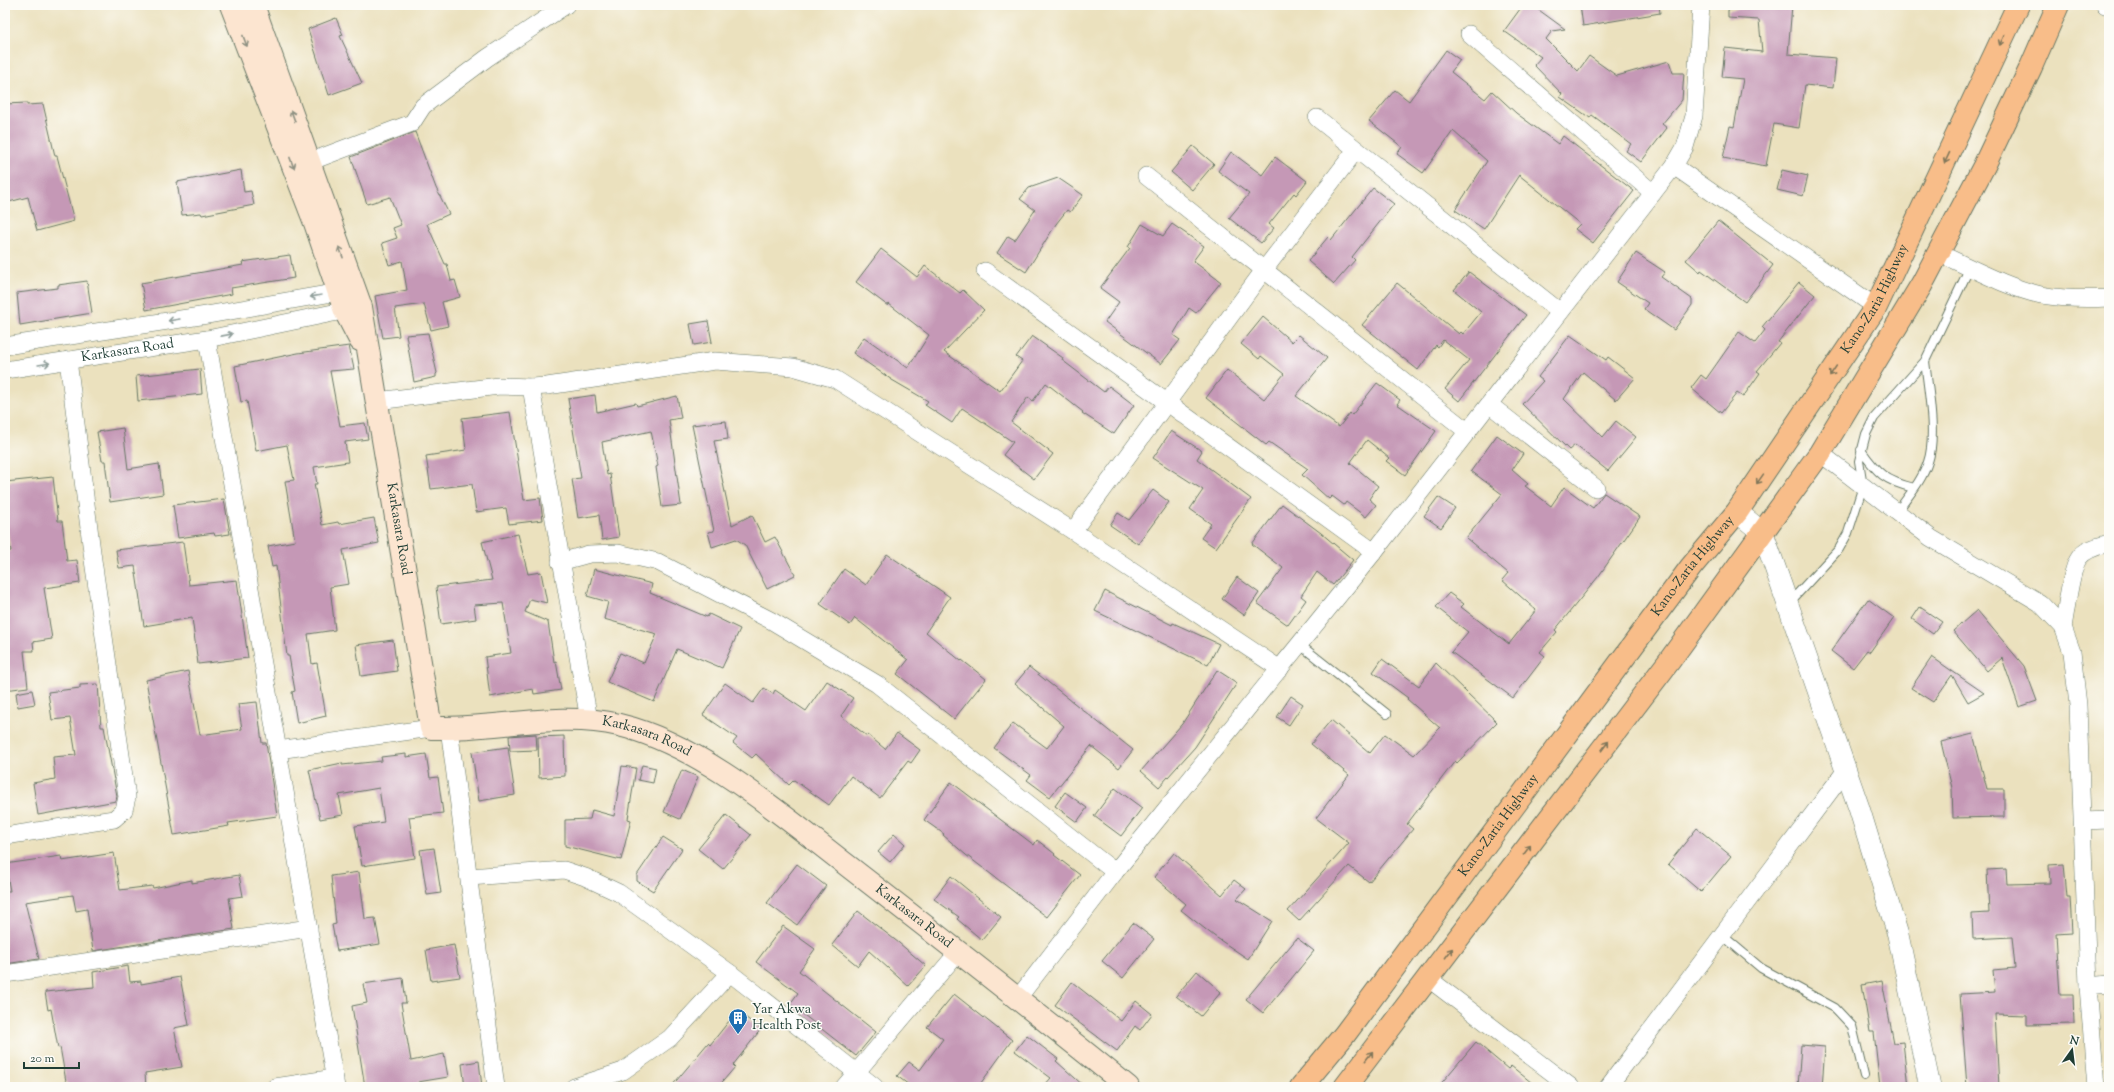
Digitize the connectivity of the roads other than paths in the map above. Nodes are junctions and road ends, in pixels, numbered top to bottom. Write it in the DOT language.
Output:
graph roads {
  1 [pos="231,5"];
  2 [pos="253,5"];
  3 [pos="566,5"];
  4 [pos="1701,5"];
  5 [pos="2018,5"];
  6 [pos="2058,5"];
  7 [pos="2105,5"];
  8 [pos="2109,6"];
  9 [pos="1469,34"];
  10 [pos="1317,118"];
  11 [pos="1356,150"];
  12 [pos="309,162"];
  13 [pos="1674,166"];
  14 [pos="1146,176"];
  15 [pos="1654,193"];
  16 [pos="1938,253"];
  17 [pos="1970,267"];
  18 [pos="1264,270"];
  19 [pos="984,271"];
  20 [pos="2109,298"];
  21 [pos="350,300"];
  22 [pos="1876,307"];
  23 [pos="1560,312"];
  24 [pos="207,339"];
  25 [pos="5,346"];
  26 [pos="68,360"];
  27 [pos="1925,361"];
  28 [pos="5,370"];
  29 [pos="531,387"];
  30 [pos="377,401"];
  31 [pos="1168,403"];
  32 [pos="1490,405"];
  33 [pos="1468,432"];
  34 [pos="1861,450"];
  35 [pos="1820,453"];
  36 [pos="1863,486"];
  37 [pos="1596,488"];
  38 [pos="1914,488"];
  39 [pos="1737,512"];
  40 [pos="1897,512"];
  41 [pos="1073,531"];
  42 [pos="1763,533"];
  43 [pos="2109,543"];
  44 [pos="1374,552"];
  45 [pos="560,562"];
  46 [pos="1788,604"];
  47 [pos="2063,627"];
  48 [pos="1299,644"];
  49 [pos="1280,669"];
  50 [pos="1387,714"];
  51 [pos="589,720"];
  52 [pos="440,728"];
  53 [pos="278,750"];
  54 [pos="1846,770"];
  55 [pos="2109,820"];
  56 [pos="2083,821"];
  57 [pos="5,836"];
  58 [pos="1115,872"];
  59 [pos="469,877"];
  60 [pos="308,928"];
  61 [pos="1722,935"];
  62 [pos="959,951"];
  63 [pos="730,973"];
  64 [pos="5,974"];
  65 [pos="1429,979"];
  66 [pos="2109,984"];
  67 [pos="2088,986"];
  68 [pos="1018,998"];
  69 [pos="856,1072"];
  70 [pos="1864,1076"];
  71 [pos="335,1083"];
  72 [pos="275,1087"];
  73 [pos="496,1087"];
  74 [pos="574,1087"];
  75 [pos="844,1087"];
  76 [pos="875,1087"];
  77 [pos="1128,1087"];
  78 [pos="1301,1087"];
  79 [pos="1345,1087"];
  80 [pos="1571,1087"];
  81 [pos="1608,1087"];
  82 [pos="1930,1087"];
  83 [pos="2096,1087"];
  1 -- 21 [label="main road, Karkasara Road, one-way"];
  12 -- 2 [label="main road, Karkasara Road, one-way"];
  3 -- 12 [label="street"];
  4 -- 13 [label="street"];
  5 -- 22 [label="highway, Kano-Zaria Highway, one-way"];
  6 -- 16 [label="highway"];
  7 -- 8 [label="street"];
  9 -- 15 [label="street"];
  10 -- 11 [label="street"];
  11 -- 18 [label="street"];
  11 -- 23 [label="street"];
  21 -- 12 [label="main road, Karkasara Road, one-way"];
  13 -- 15 [label="street"];
  13 -- 22 [label="street"];
  14 -- 18 [label="street"];
  15 -- 23 [label="street"];
  16 -- 17 [label="street"];
  16 -- 35 [label="highway"];
  17 -- 20 [label="street"];
  17 -- 27 [label="lane"];
  18 -- 31 [label="street"];
  18 -- 33 [label="street"];
  19 -- 31 [label="street"];
  24 -- 21 [label="street, Karkasara Road, one-way"];
  21 -- 25 [label="street, Karkasara Road, one-way"];
  21 -- 30 [label="main road, Karkasara Road"];
  22 -- 39 [label="highway, Kano-Zaria Highway, one-way"];
  23 -- 32 [label="street"];
  24 -- 26 [label="street, Karkasara Road"];
  24 -- 53 [label="street"];
  28 -- 26 [label="street, Karkasara Road, one-way"];
  26 -- 57 [label="street"];
  27 -- 34 [label="lane"];
  27 -- 38 [label="lane"];
  29 -- 30 [label="street"];
  29 -- 41 [label="street"];
  29 -- 45 [label="street"];
  30 -- 52 [label="main road, Karkasara Road"];
  31 -- 41 [label="street"];
  31 -- 44 [label="street"];
  32 -- 33 [label="street"];
  32 -- 37 [label="street"];
  33 -- 44 [label="street"];
  34 -- 36 [label="lane"];
  34 -- 38 [label="lane"];
  35 -- 36 [label="street"];
  35 -- 42 [label="highway"];
  36 -- 40 [label="street"];
  36 -- 46 [label="lane"];
  38 -- 40 [label="lane"];
  39 -- 42 [label="street"];
  39 -- 78 [label="highway, Kano-Zaria Highway"];
  40 -- 47 [label="street"];
  41 -- 49 [label="street"];
  42 -- 46 [label="street"];
  65 -- 42 [label="highway, one-way"];
  43 -- 47 [label="street"];
  44 -- 48 [label="street"];
  45 -- 51 [label="street"];
  45 -- 58 [label="street"];
  46 -- 54 [label="street"];
  47 -- 56 [label="street"];
  48 -- 49 [label="street"];
  48 -- 50 [label="lane"];
  49 -- 58 [label="street"];
  51 -- 52 [label="main road, Karkasara Road"];
  51 -- 62 [label="main road, Karkasara Road"];
  52 -- 53 [label="street"];
  52 -- 59 [label="street"];
  53 -- 60 [label="street"];
  54 -- 61 [label="street"];
  54 -- 82 [label="street"];
  55 -- 56 [label="street"];
  56 -- 67 [label="street"];
  58 -- 68 [label="street"];
  59 -- 63 [label="street"];
  59 -- 73 [label="street"];
  60 -- 64 [label="street"];
  60 -- 71 [label="street"];
  61 -- 70 [label="lane"];
  61 -- 81 [label="street"];
  62 -- 68 [label="main road, Karkasara Road"];
  62 -- 69 [label="street"];
  63 -- 69 [label="street"];
  63 -- 74 [label="street"];
  79 -- 65 [label="highway, one-way"];
  65 -- 80 [label="street"];
  66 -- 67 [label="street"];
  67 -- 83 [label="street"];
  68 -- 77 [label="main road, Karkasara Road"];
  69 -- 75 [label="street"];
  69 -- 76 [label="street"];
  71 -- 72 [label="street"];
}
